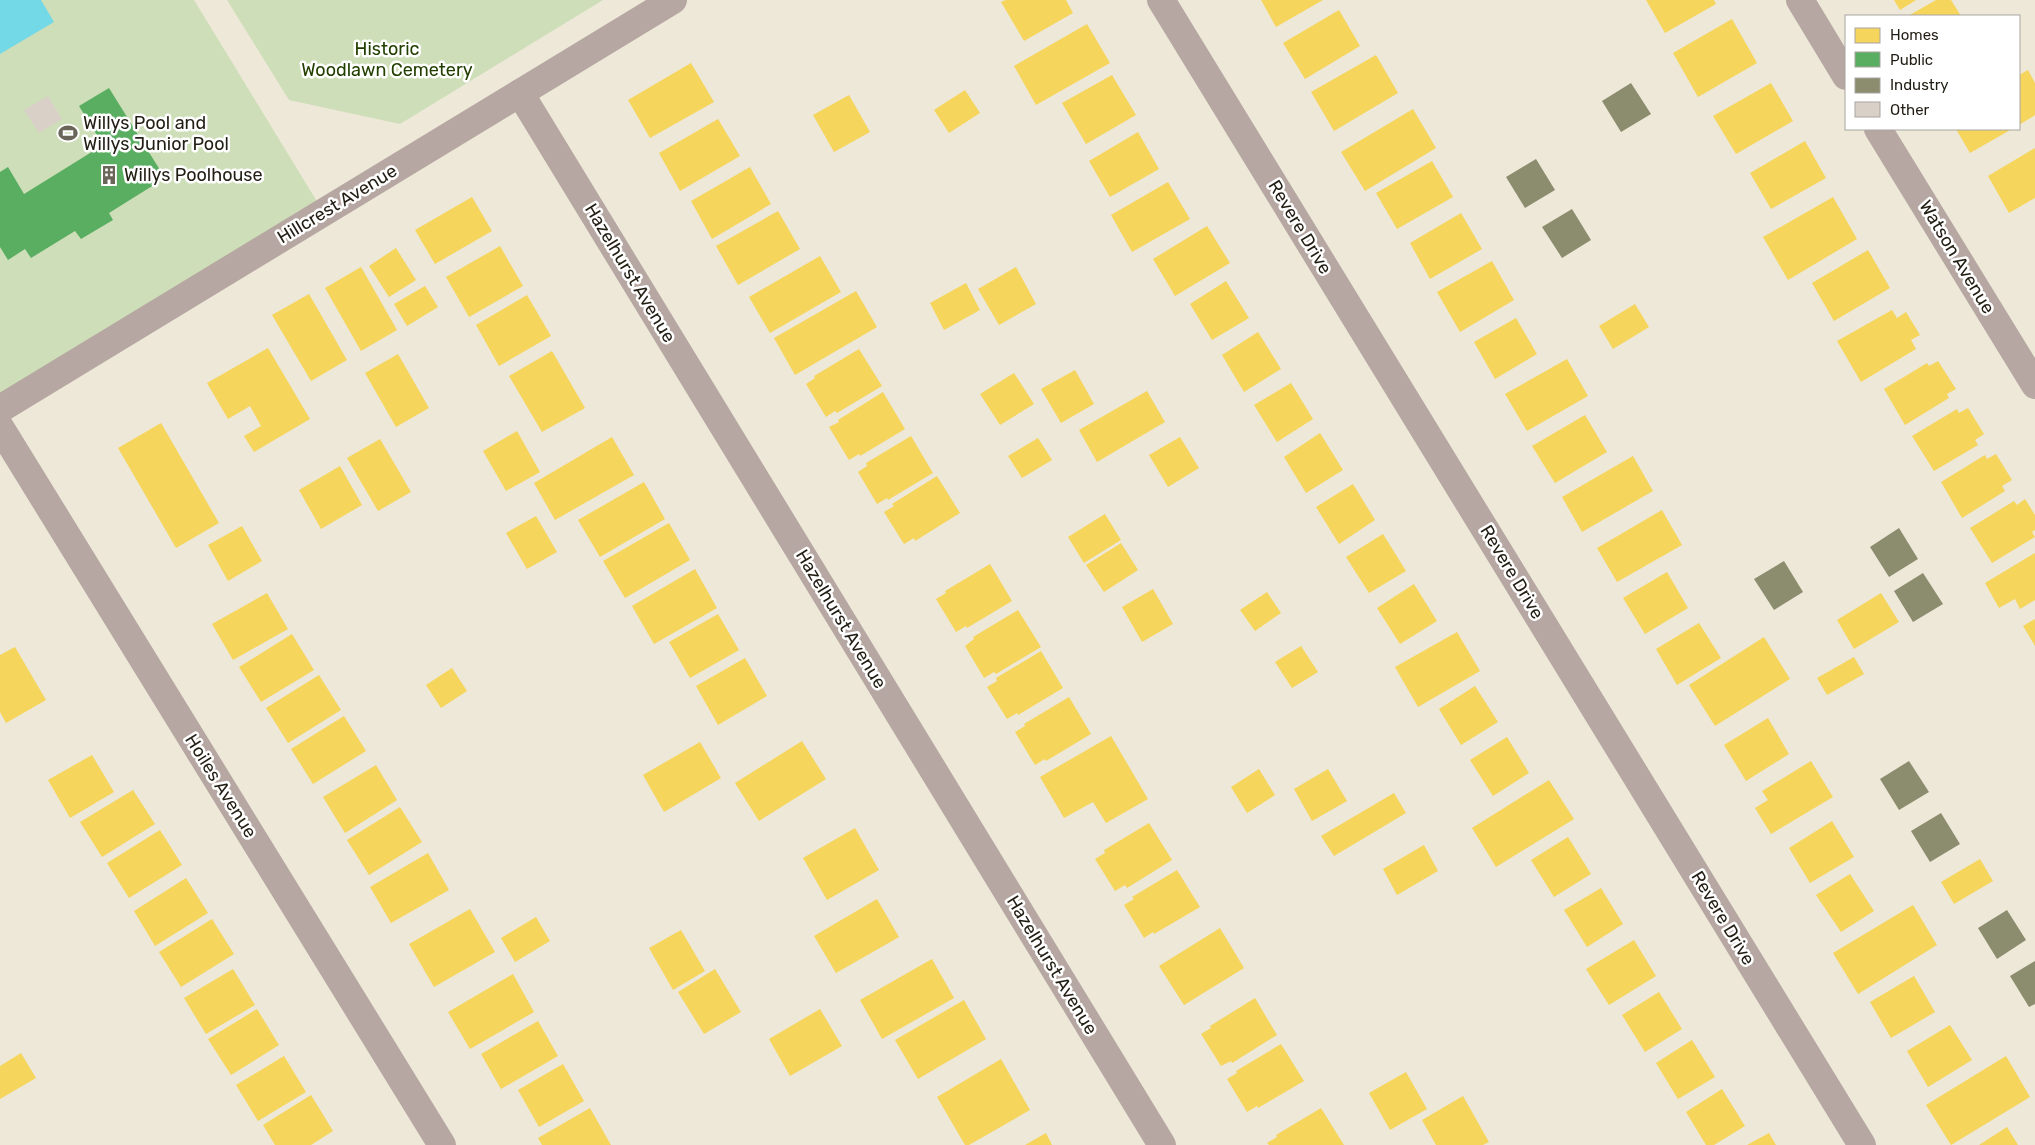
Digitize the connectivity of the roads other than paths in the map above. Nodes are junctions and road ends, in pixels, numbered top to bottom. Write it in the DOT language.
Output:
graph roads {
  1 [pos="673,0"];
  2 [pos="1162,0"];
  3 [pos="1800,0"];
  4 [pos="1845,74"];
  5 [pos="520,93"];
  6 [pos="1879,130"];
  7 [pos="2035,385"];
  8 [pos="0,409"];
  9 [pos="0,427"];
  10 [pos="442,1145"];
  11 [pos="1162,1145"];
  12 [pos="1862,1145"];
  1 -- 5 [label="street, Hillcrest Avenue"];
  2 -- 12 [label="street, Revere Drive"];
  3 -- 4 [label="street"];
  5 -- 8 [label="street, Hillcrest Avenue"];
  5 -- 11 [label="street, Hazelhurst Avenue"];
  6 -- 7 [label="street, Watson Avenue"];
  9 -- 10 [label="street, Hoiles Avenue"];
}
